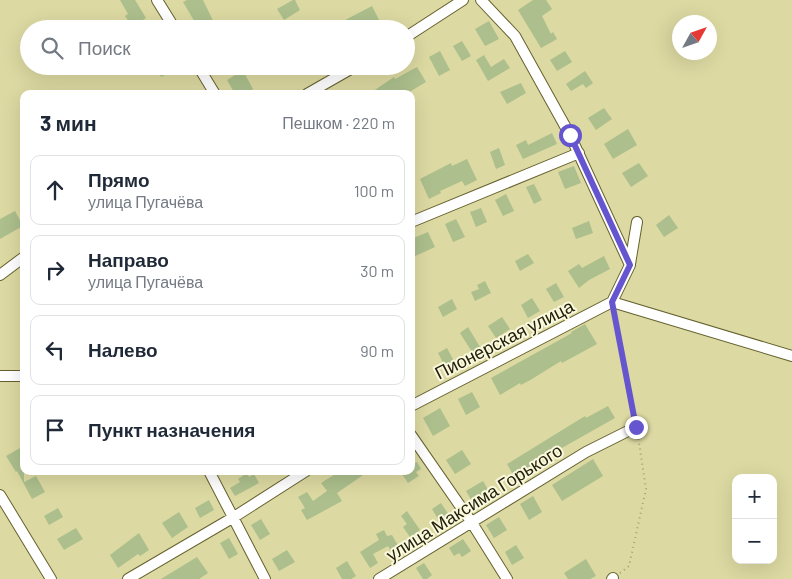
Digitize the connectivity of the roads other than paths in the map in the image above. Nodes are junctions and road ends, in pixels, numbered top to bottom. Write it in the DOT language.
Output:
graph roads {
  1 [pos="158,0"];
  2 [pos="463,0"];
  3 [pos="480,0"];
  4 [pos="170,20"];
  5 [pos="415,31"];
  6 [pos="203,75"];
  7 [pos="340,75"];
  8 [pos="213,90"];
  9 [pos="314,90"];
  10 [pos="579,153"];
  11 [pos="415,220"];
  12 [pos="637,222"];
  13 [pos="20,260"];
  14 [pos="630,265"];
  15 [pos="0,275"];
  16 [pos="612,302"];
  17 [pos="792,356"];
  18 [pos="0,376"];
  19 [pos="20,376"];
  20 [pos="415,404"];
  21 [pos="636,427"];
  22 [pos="415,440"];
  23 [pos="212,475"];
  24 [pos="300,475"];
  25 [pos="0,495"];
  26 [pos="234,517"];
  27 [pos="472,523"];
  28 [pos="51,579"];
  29 [pos="128,579"];
  30 [pos="265,579"];
  31 [pos="380,579"];
  32 [pos="508,579"];
  1 -- 4 [label="street"];
  2 -- 5 [label="street"];
  3 -- 10 [label="street"];
  6 -- 8 [label="street"];
  7 -- 9 [label="street"];
  10 -- 11 [label="street"];
  10 -- 14 [label="street"];
  12 -- 14 [label="street"];
  13 -- 15 [label="street"];
  14 -- 16 [label="street"];
  16 -- 17 [label="street"];
  16 -- 20 [label="street, Пионерская улица"];
  18 -- 19 [label="street"];
  21 -- 27 [label="street, улица Максима Горького"];
  22 -- 27 [label="street"];
  23 -- 26 [label="street"];
  24 -- 26 [label="street"];
  25 -- 28 [label="street"];
  26 -- 29 [label="street"];
  26 -- 30 [label="street"];
  27 -- 31 [label="street, улица Максима Горького"];
  27 -- 32 [label="street"];
}
